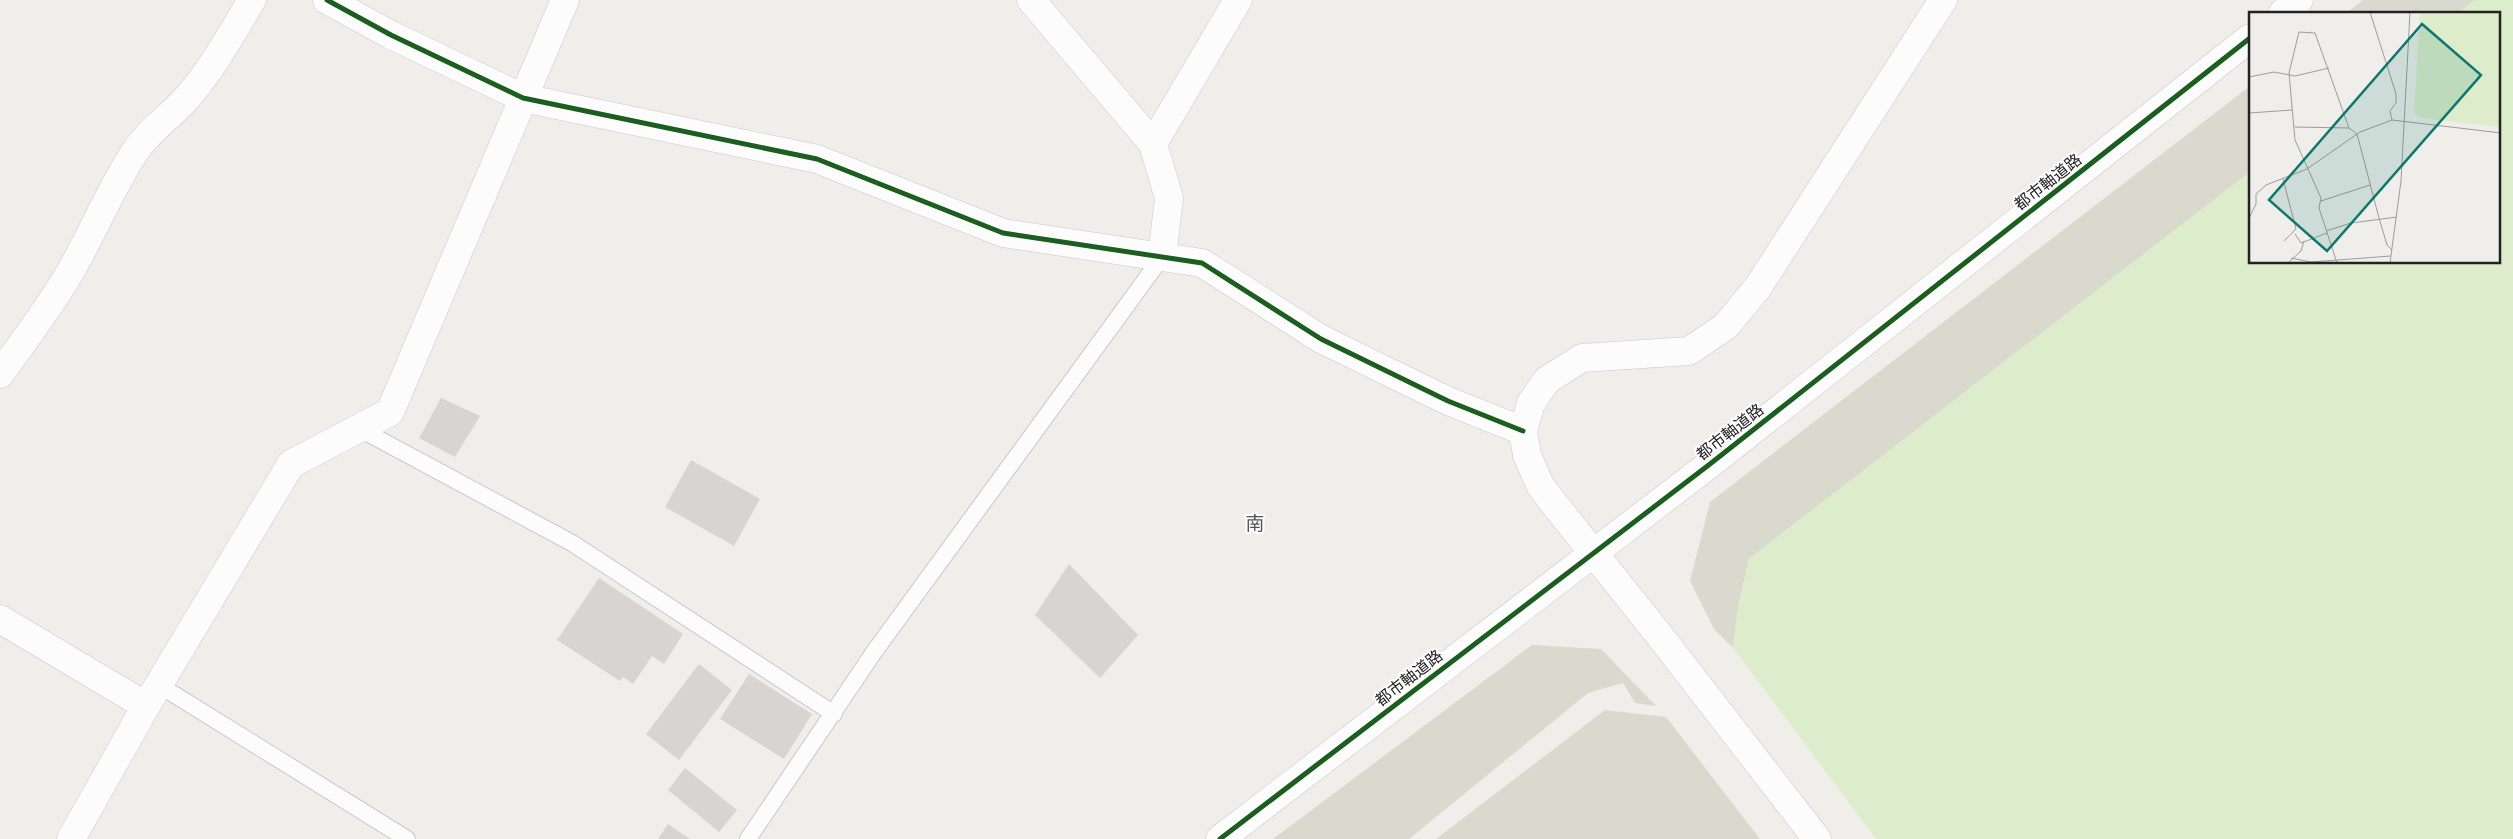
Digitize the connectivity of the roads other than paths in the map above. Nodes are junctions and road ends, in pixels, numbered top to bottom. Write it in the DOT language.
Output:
graph roads {
  1 [pos="252,0"];
  2 [pos="327,0"];
  3 [pos="565,0"];
  4 [pos="1031,0"];
  5 [pos="1238,0"];
  6 [pos="1943,0"];
  7 [pos="2299,0"];
  8 [pos="2284,12"];
  9 [pos="2249,39"];
  10 [pos="523,98"];
  11 [pos="1153,144"];
  12 [pos="1162,256"];
  13 [pos="0,374"];
  14 [pos="360,429"];
  15 [pos="1523,431"];
  16 [pos="1592,553"];
  17 [pos="0,618"];
  18 [pos="152,696"];
  19 [pos="834,714"];
  20 [pos="71,839"];
  21 [pos="407,839"];
  22 [pos="748,839"];
  23 [pos="1220,839"];
  24 [pos="1817,839"];
  1 -- 13 [label="street"];
  2 -- 10 [label="street"];
  3 -- 10 [label="street"];
  4 -- 11 [label="street"];
  5 -- 11 [label="street"];
  6 -- 15 [label="street"];
  7 -- 8 [label="street"];
  9 -- 16 [label="street, 都市軸道路"];
  10 -- 12 [label="street"];
  10 -- 14 [label="street"];
  11 -- 12 [label="street"];
  12 -- 15 [label="street"];
  12 -- 19 [label="lane"];
  14 -- 18 [label="street"];
  14 -- 19 [label="lane"];
  15 -- 16 [label="street"];
  16 -- 23 [label="street, 都市軸道路"];
  16 -- 24 [label="street"];
  17 -- 18 [label="street"];
  18 -- 20 [label="street"];
  18 -- 21 [label="lane"];
  19 -- 22 [label="lane"];
}
